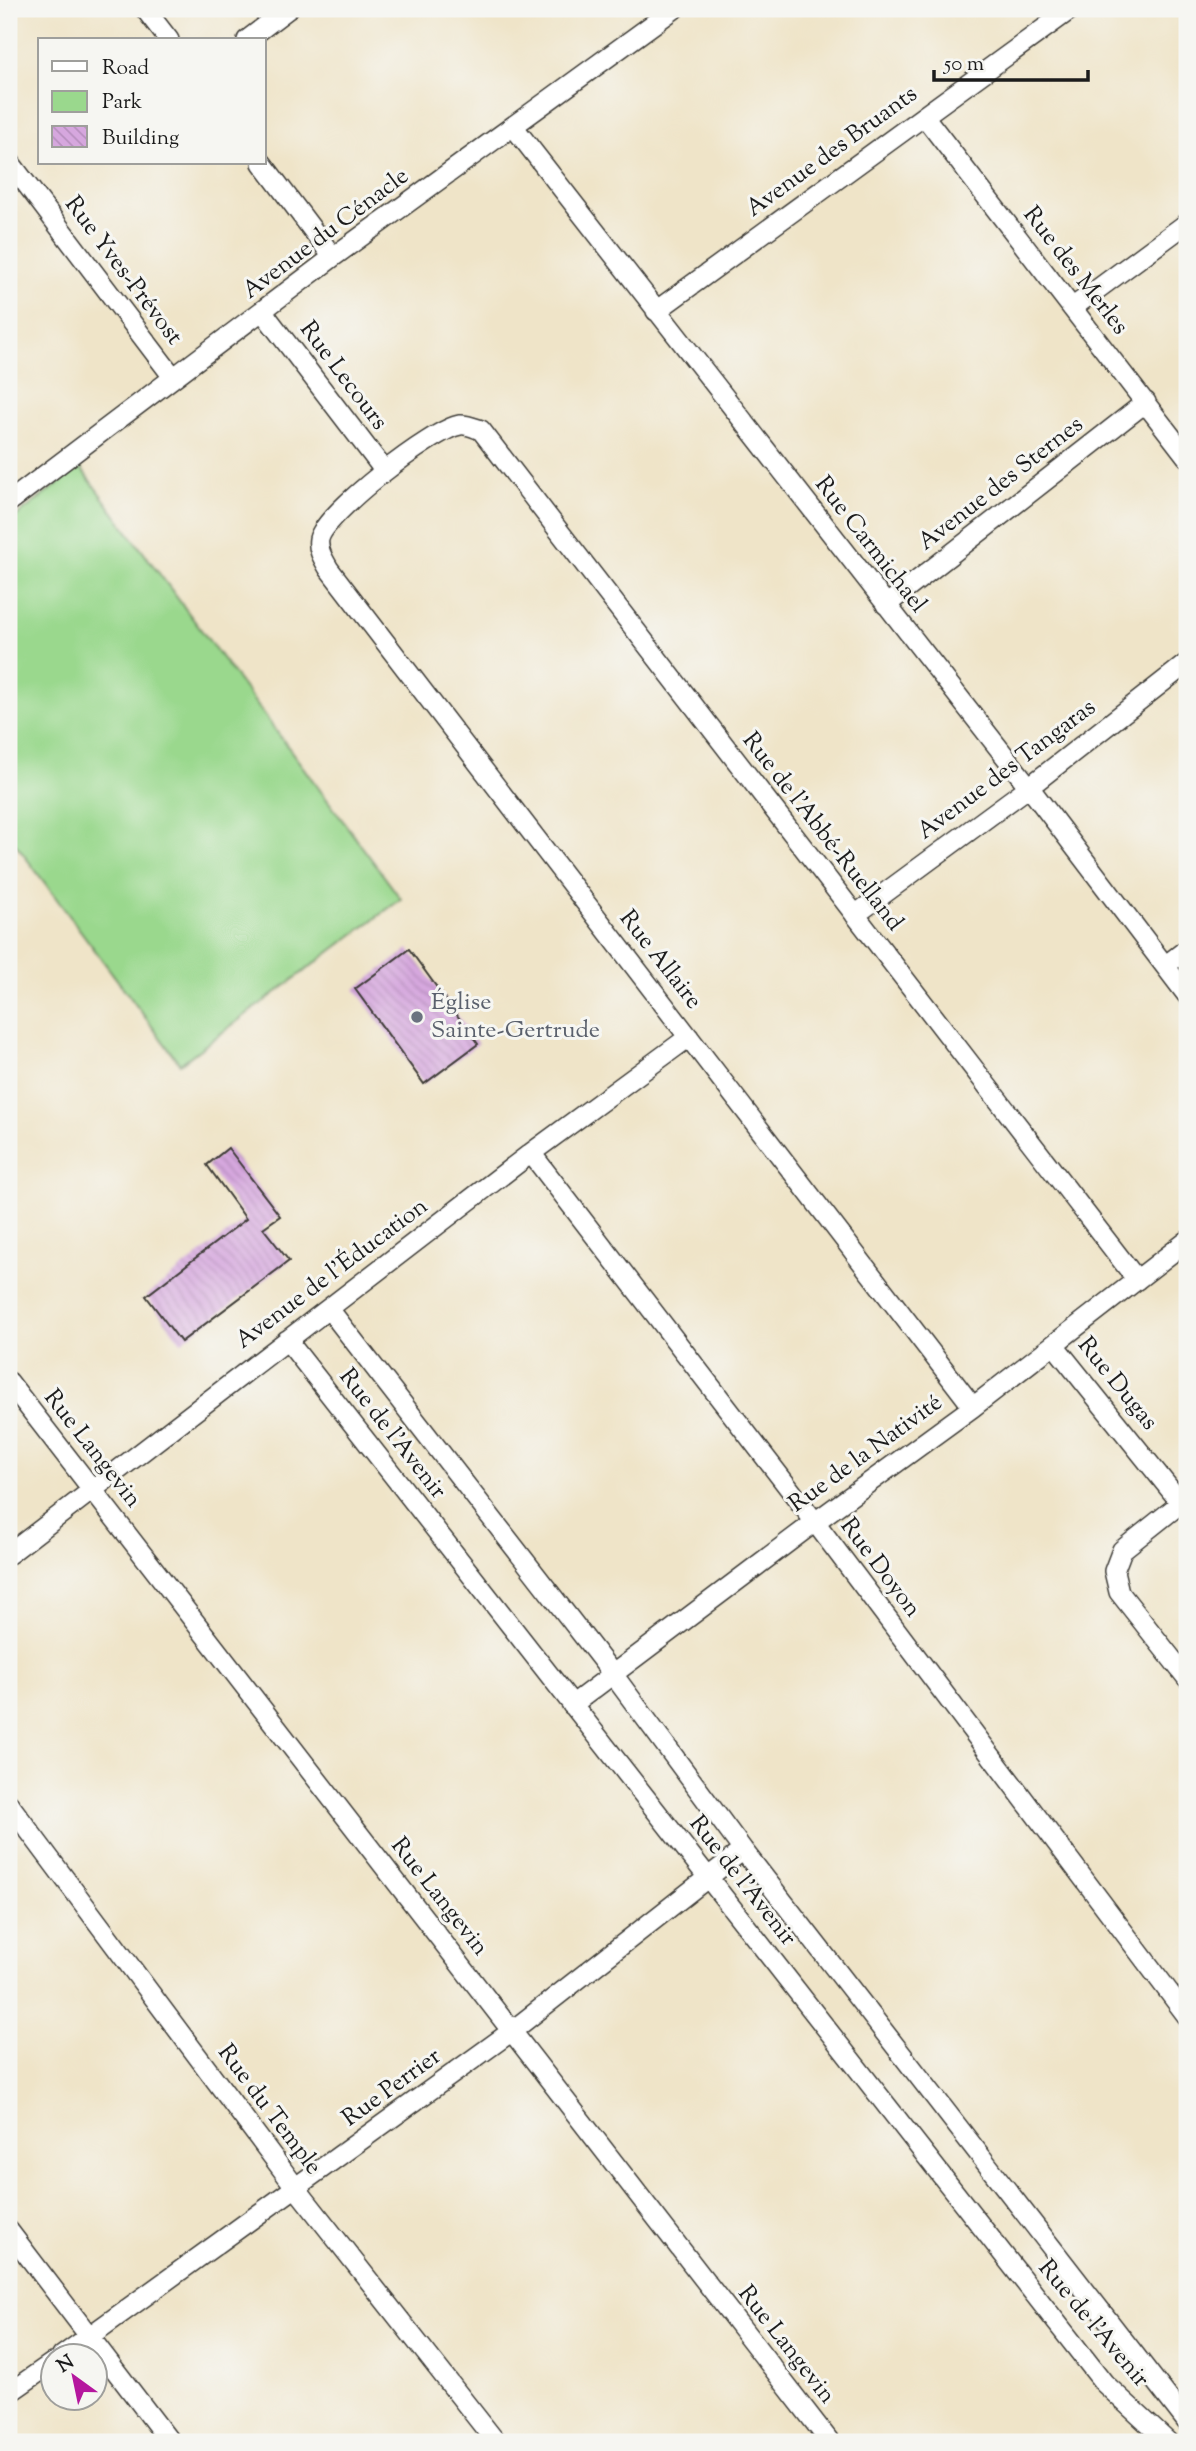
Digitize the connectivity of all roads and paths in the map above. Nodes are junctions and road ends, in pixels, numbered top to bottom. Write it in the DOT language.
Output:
graph roads {
  1 [pos="145,9"];
  2 [pos="288,9"];
  3 [pos="674,9"];
  4 [pos="1071,9"];
  5 [pos="167,38"];
  6 [pos="250,38"];
  7 [pos="924,116"];
  8 [pos="513,126"];
  9 [pos="9,161"];
  10 [pos="263,164"];
  11 [pos="1187,223"];
  12 [pos="333,257"];
  13 [pos="1072,308"];
  14 [pos="656,311"];
  15 [pos="263,312"];
  16 [pos="173,377"];
  17 [pos="1146,402"];
  18 [pos="1187,457"];
  19 [pos="384,470"];
  20 [pos="9,502"];
  21 [pos="886,605"];
  22 [pos="1187,663"];
  23 [pos="1029,787"];
  24 [pos="855,915"];
  25 [pos="1187,949"];
  26 [pos="1165,966"];
  27 [pos="1187,995"];
  28 [pos="689,1037"];
  29 [pos="531,1153"];
  30 [pos="1187,1241"];
  31 [pos="1137,1280"];
  32 [pos="329,1309"];
  33 [pos="287,1340"];
  34 [pos="1054,1345"];
  35 [pos="9,1382"];
  36 [pos="973,1407"];
  37 [pos="92,1489"];
  38 [pos="1184,1501"];
  39 [pos="815,1522"];
  40 [pos="9,1554"];
  41 [pos="612,1673"];
  42 [pos="1187,1678"];
  43 [pos="572,1705"];
  44 [pos="9,1804"];
  45 [pos="743,1850"];
  46 [pos="708,1877"];
  47 [pos="1187,2016"];
  48 [pos="512,2031"];
  49 [pos="296,2188"];
  50 [pos="9,2231"];
  51 [pos="91,2337"];
  52 [pos="84,2342"];
  53 [pos="38,2373"];
  54 [pos="9,2393"];
  55 [pos="1187,2422"];
  56 [pos="170,2442"];
  57 [pos="496,2442"];
  58 [pos="830,2442"];
  59 [pos="1168,2442"];
  1 -- 5 [label="street"];
  2 -- 6 [label="street"];
  3 -- 8 [label="street, Avenue du Cénacle"];
  4 -- 7 [label="street, Avenue des Bruants"];
  7 -- 13 [label="street, Rue des Merles"];
  7 -- 14 [label="street, Avenue des Bruants"];
  8 -- 12 [label="street, Avenue du Cénacle"];
  8 -- 14 [label="street, Rue Carmichael"];
  9 -- 16 [label="street, Rue Yves-Prévost"];
  10 -- 12 [label="street"];
  11 -- 13 [label="street"];
  12 -- 15 [label="street, Avenue du Cénacle"];
  13 -- 17 [label="street, Rue des Merles"];
  14 -- 21 [label="street, Rue Carmichael"];
  15 -- 16 [label="street, Avenue du Cénacle"];
  15 -- 19 [label="street, Rue Lecours"];
  16 -- 20 [label="street, Avenue du Cénacle"];
  17 -- 18 [label="street, Rue des Merles"];
  17 -- 21 [label="street, Avenue des Sternes"];
  19 -- 24 [label="street, Rue de l'Abbé-Ruelland"];
  19 -- 28 [label="street, Rue Allaire"];
  21 -- 23 [label="street, Rue Carmichael"];
  22 -- 23 [label="street, Avenue des Tangaras"];
  23 -- 24 [label="street, Avenue des Tangaras"];
  23 -- 26 [label="street, Rue Carmichael"];
  24 -- 31 [label="street, Rue de l'Abbé-Ruelland"];
  25 -- 26 [label="street"];
  26 -- 27 [label="street, Rue Carmichael"];
  28 -- 29 [label="street, Avenue de l'Éducation"];
  28 -- 36 [label="street, Rue Allaire"];
  29 -- 32 [label="street, Avenue de l'Éducation"];
  29 -- 39 [label="street, Rue Doyon"];
  30 -- 31 [label="street, Rue de la Nativité"];
  31 -- 34 [label="street, Rue de la Nativité"];
  32 -- 33 [label="street, Avenue de l'Éducation"];
  32 -- 41 [label="street, Rue de l'Avenir"];
  33 -- 37 [label="street, Avenue de l'Éducation"];
  33 -- 43 [label="street, Rue de l'Avenir"];
  34 -- 36 [label="street, Rue de la Nativité"];
  34 -- 38 [label="street, Rue Dugas"];
  35 -- 37 [label="street, Rue Langevin"];
  36 -- 39 [label="street, Rue de la Nativité"];
  37 -- 40 [label="street, Avenue de l'Éducation"];
  37 -- 48 [label="street, Rue Langevin"];
  38 -- 42 [label="street, Rue Dugas"];
  39 -- 41 [label="street, Rue de la Nativité"];
  39 -- 47 [label="street, Rue Doyon"];
  41 -- 43 [label="street, Rue de la Nativité"];
  41 -- 45 [label="street, Rue de l'Avenir"];
  43 -- 46 [label="street, Rue de l'Avenir"];
  44 -- 49 [label="street, Rue du Temple"];
  45 -- 46 [label="street, Rue Perrier"];
  45 -- 55 [label="street, Rue de l'Avenir"];
  46 -- 48 [label="street, Rue Perrier"];
  46 -- 59 [label="street, Rue de l'Avenir"];
  48 -- 49 [label="street, Rue Perrier"];
  48 -- 58 [label="street, Rue Langevin"];
  49 -- 51 [label="street, Rue Perrier"];
  49 -- 57 [label="street, Rue du Temple"];
  50 -- 51 [label="street"];
  51 -- 52 [label="street, Rue Perrier"];
  51 -- 56 [label="street"];
  53 -- 54 [label="street"];
}
